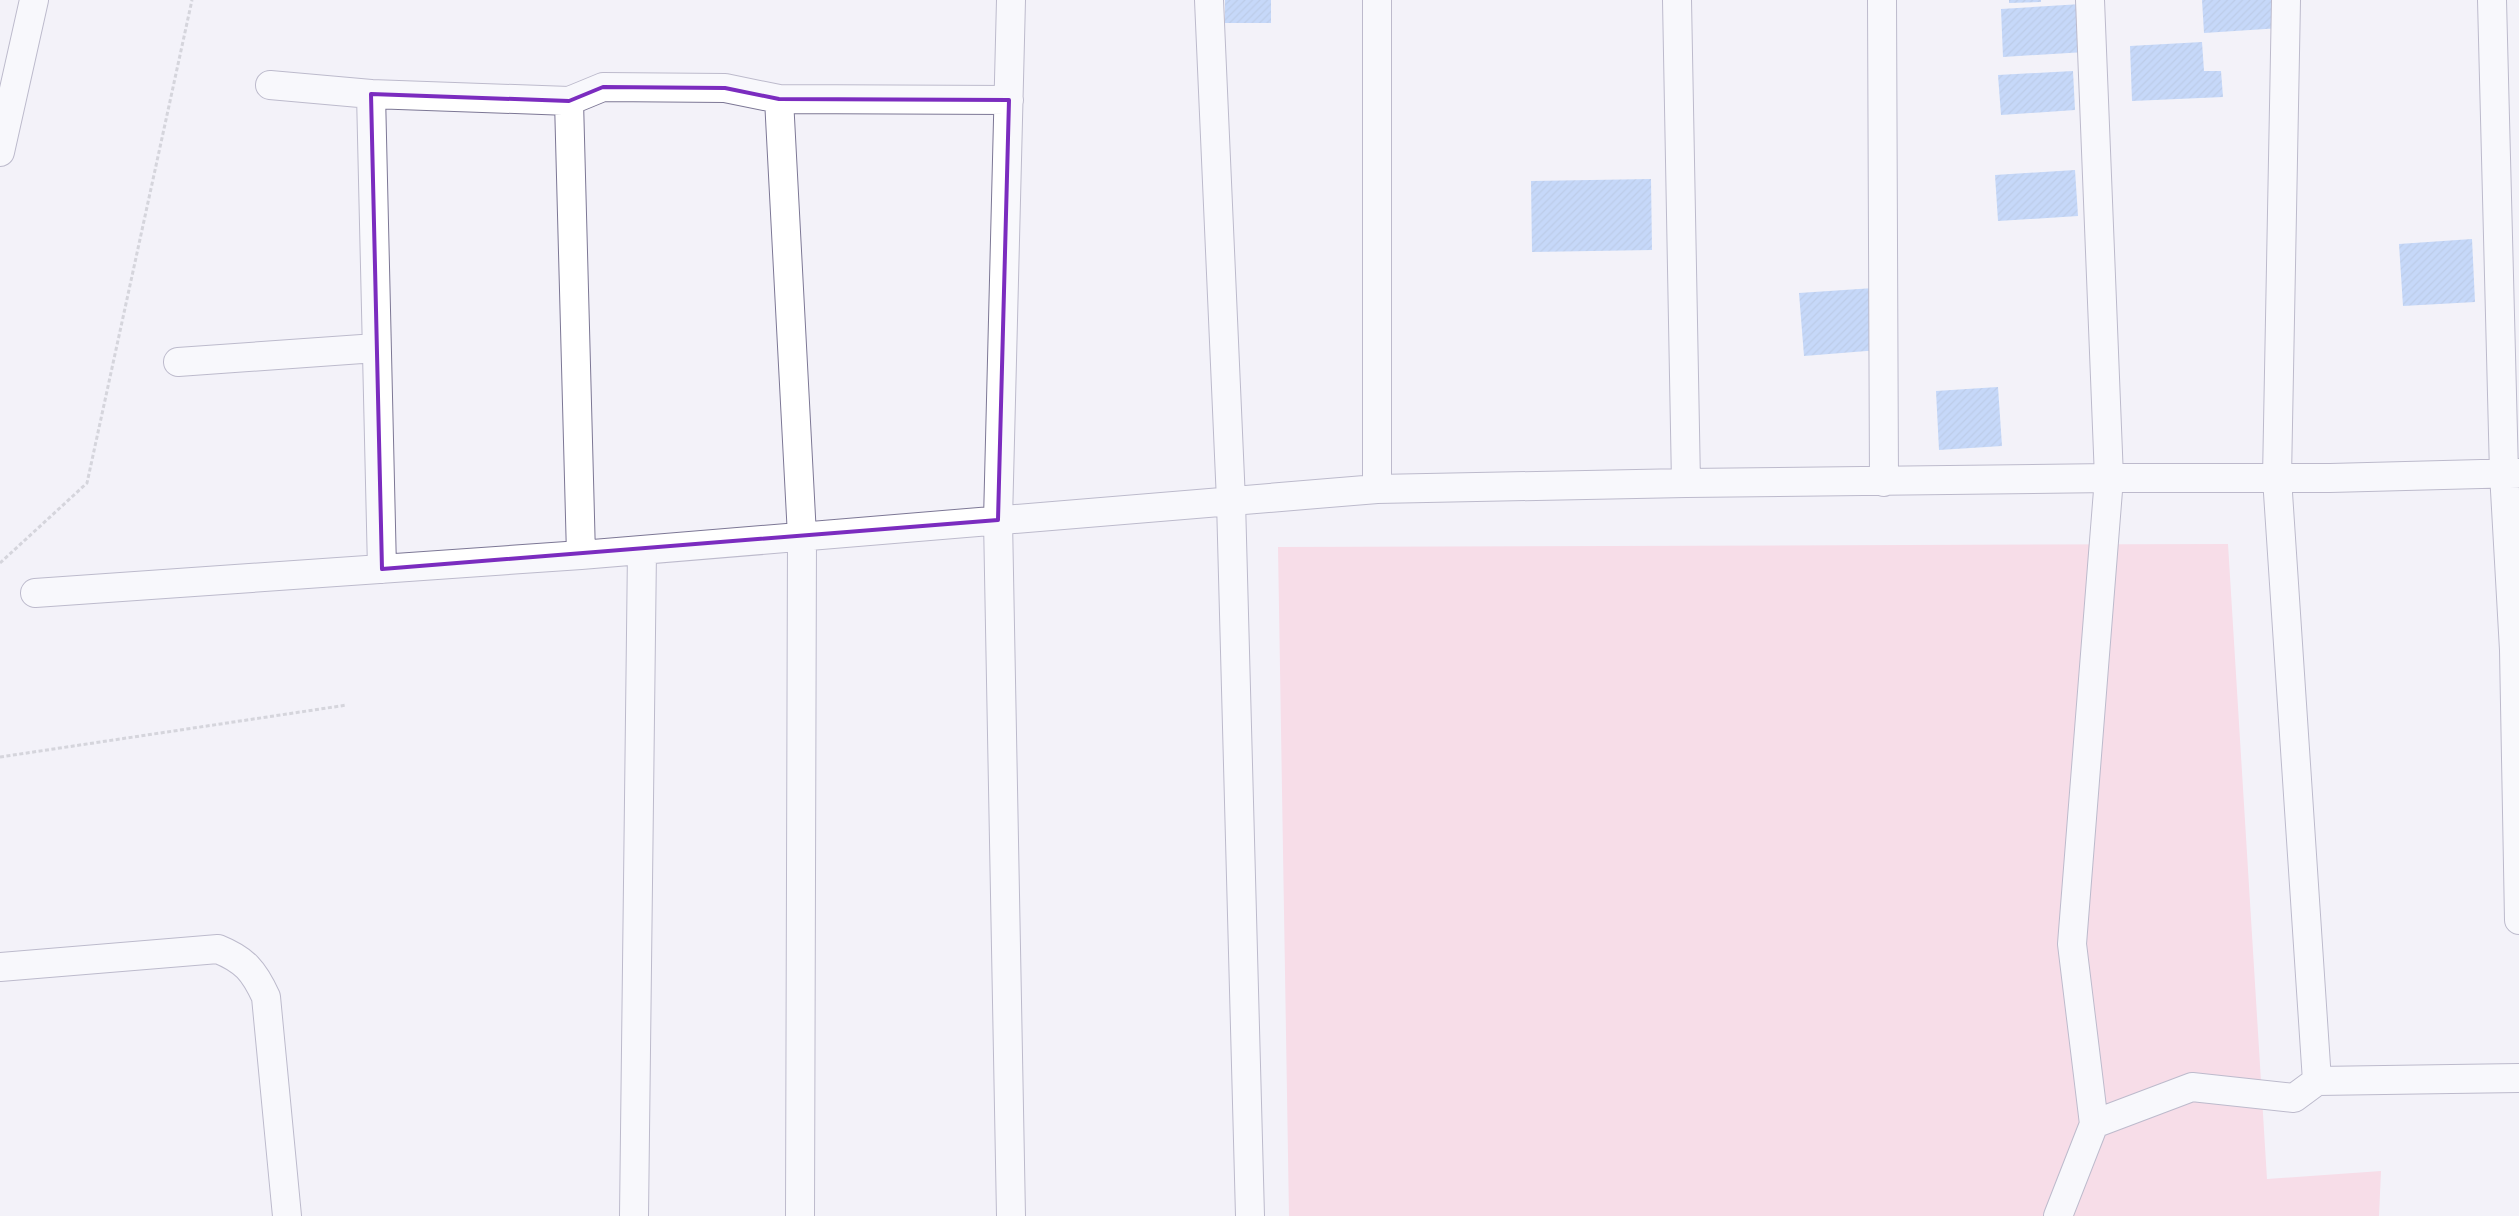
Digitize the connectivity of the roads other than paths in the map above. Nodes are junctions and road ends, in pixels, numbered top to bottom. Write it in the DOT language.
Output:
graph roads {
  1 [pos="34,0"];
  2 [pos="1011,0"];
  3 [pos="1209,0"];
  4 [pos="1377,0"];
  5 [pos="1677,0"];
  6 [pos="1882,0"];
  7 [pos="2090,0"];
  8 [pos="2286,0"];
  9 [pos="2492,0"];
  10 [pos="270,86"];
  11 [pos="371,94"];
  12 [pos="780,100"];
  13 [pos="1009,100"];
  14 [pos="569,101"];
  15 [pos="0,152"];
  16 [pos="376,348"];
  17 [pos="178,362"];
  18 [pos="2511,473"];
  19 [pos="2109,478"];
  20 [pos="2277,478"];
  21 [pos="1884,482"];
  22 [pos="1686,483"];
  23 [pos="1377,489"];
  24 [pos="1231,501"];
  25 [pos="998,520"];
  26 [pos="802,536"];
  27 [pos="642,550"];
  28 [pos="581,555"];
  29 [pos="382,569"];
  30 [pos="35,593"];
  31 [pos="2516,650"];
  32 [pos="2519,920"];
  33 [pos="0,967"];
  34 [pos="2519,1078"];
  35 [pos="2316,1081"];
  36 [pos="2094,1124"];
  37 [pos="287,1216"];
  38 [pos="634,1216"];
  39 [pos="800,1216"];
  40 [pos="1011,1216"];
  41 [pos="1250,1216"];
  42 [pos="2058,1216"];
  1 -- 15 [label="street"];
  2 -- 13 [label="street"];
  3 -- 24 [label="street"];
  4 -- 23 [label="street"];
  5 -- 22 [label="street"];
  6 -- 21 [label="street"];
  7 -- 19 [label="street"];
  8 -- 20 [label="street"];
  9 -- 18 [label="street"];
  10 -- 11 [label="street"];
  11 -- 14 [label="street"];
  11 -- 16 [label="street"];
  12 -- 13 [label="street"];
  12 -- 14 [label="street"];
  12 -- 26 [label="street"];
  13 -- 25 [label="street"];
  14 -- 28 [label="street"];
  16 -- 17 [label="street"];
  16 -- 29 [label="street"];
  18 -- 20 [label="street"];
  18 -- 31 [label="street"];
  19 -- 20 [label="street"];
  19 -- 21 [label="street"];
  19 -- 36 [label="street"];
  20 -- 35 [label="street"];
  21 -- 22 [label="street"];
  22 -- 23 [label="street"];
  23 -- 24 [label="street"];
  24 -- 25 [label="street"];
  24 -- 41 [label="street"];
  25 -- 26 [label="street"];
  25 -- 40 [label="street"];
  26 -- 27 [label="street"];
  26 -- 39 [label="street"];
  27 -- 28 [label="street"];
  27 -- 38 [label="street"];
  28 -- 29 [label="street"];
  29 -- 30 [label="street"];
  31 -- 32 [label="street"];
  33 -- 37 [label="street"];
  34 -- 35 [label="street"];
  35 -- 36 [label="street"];
  36 -- 42 [label="street"];
}
